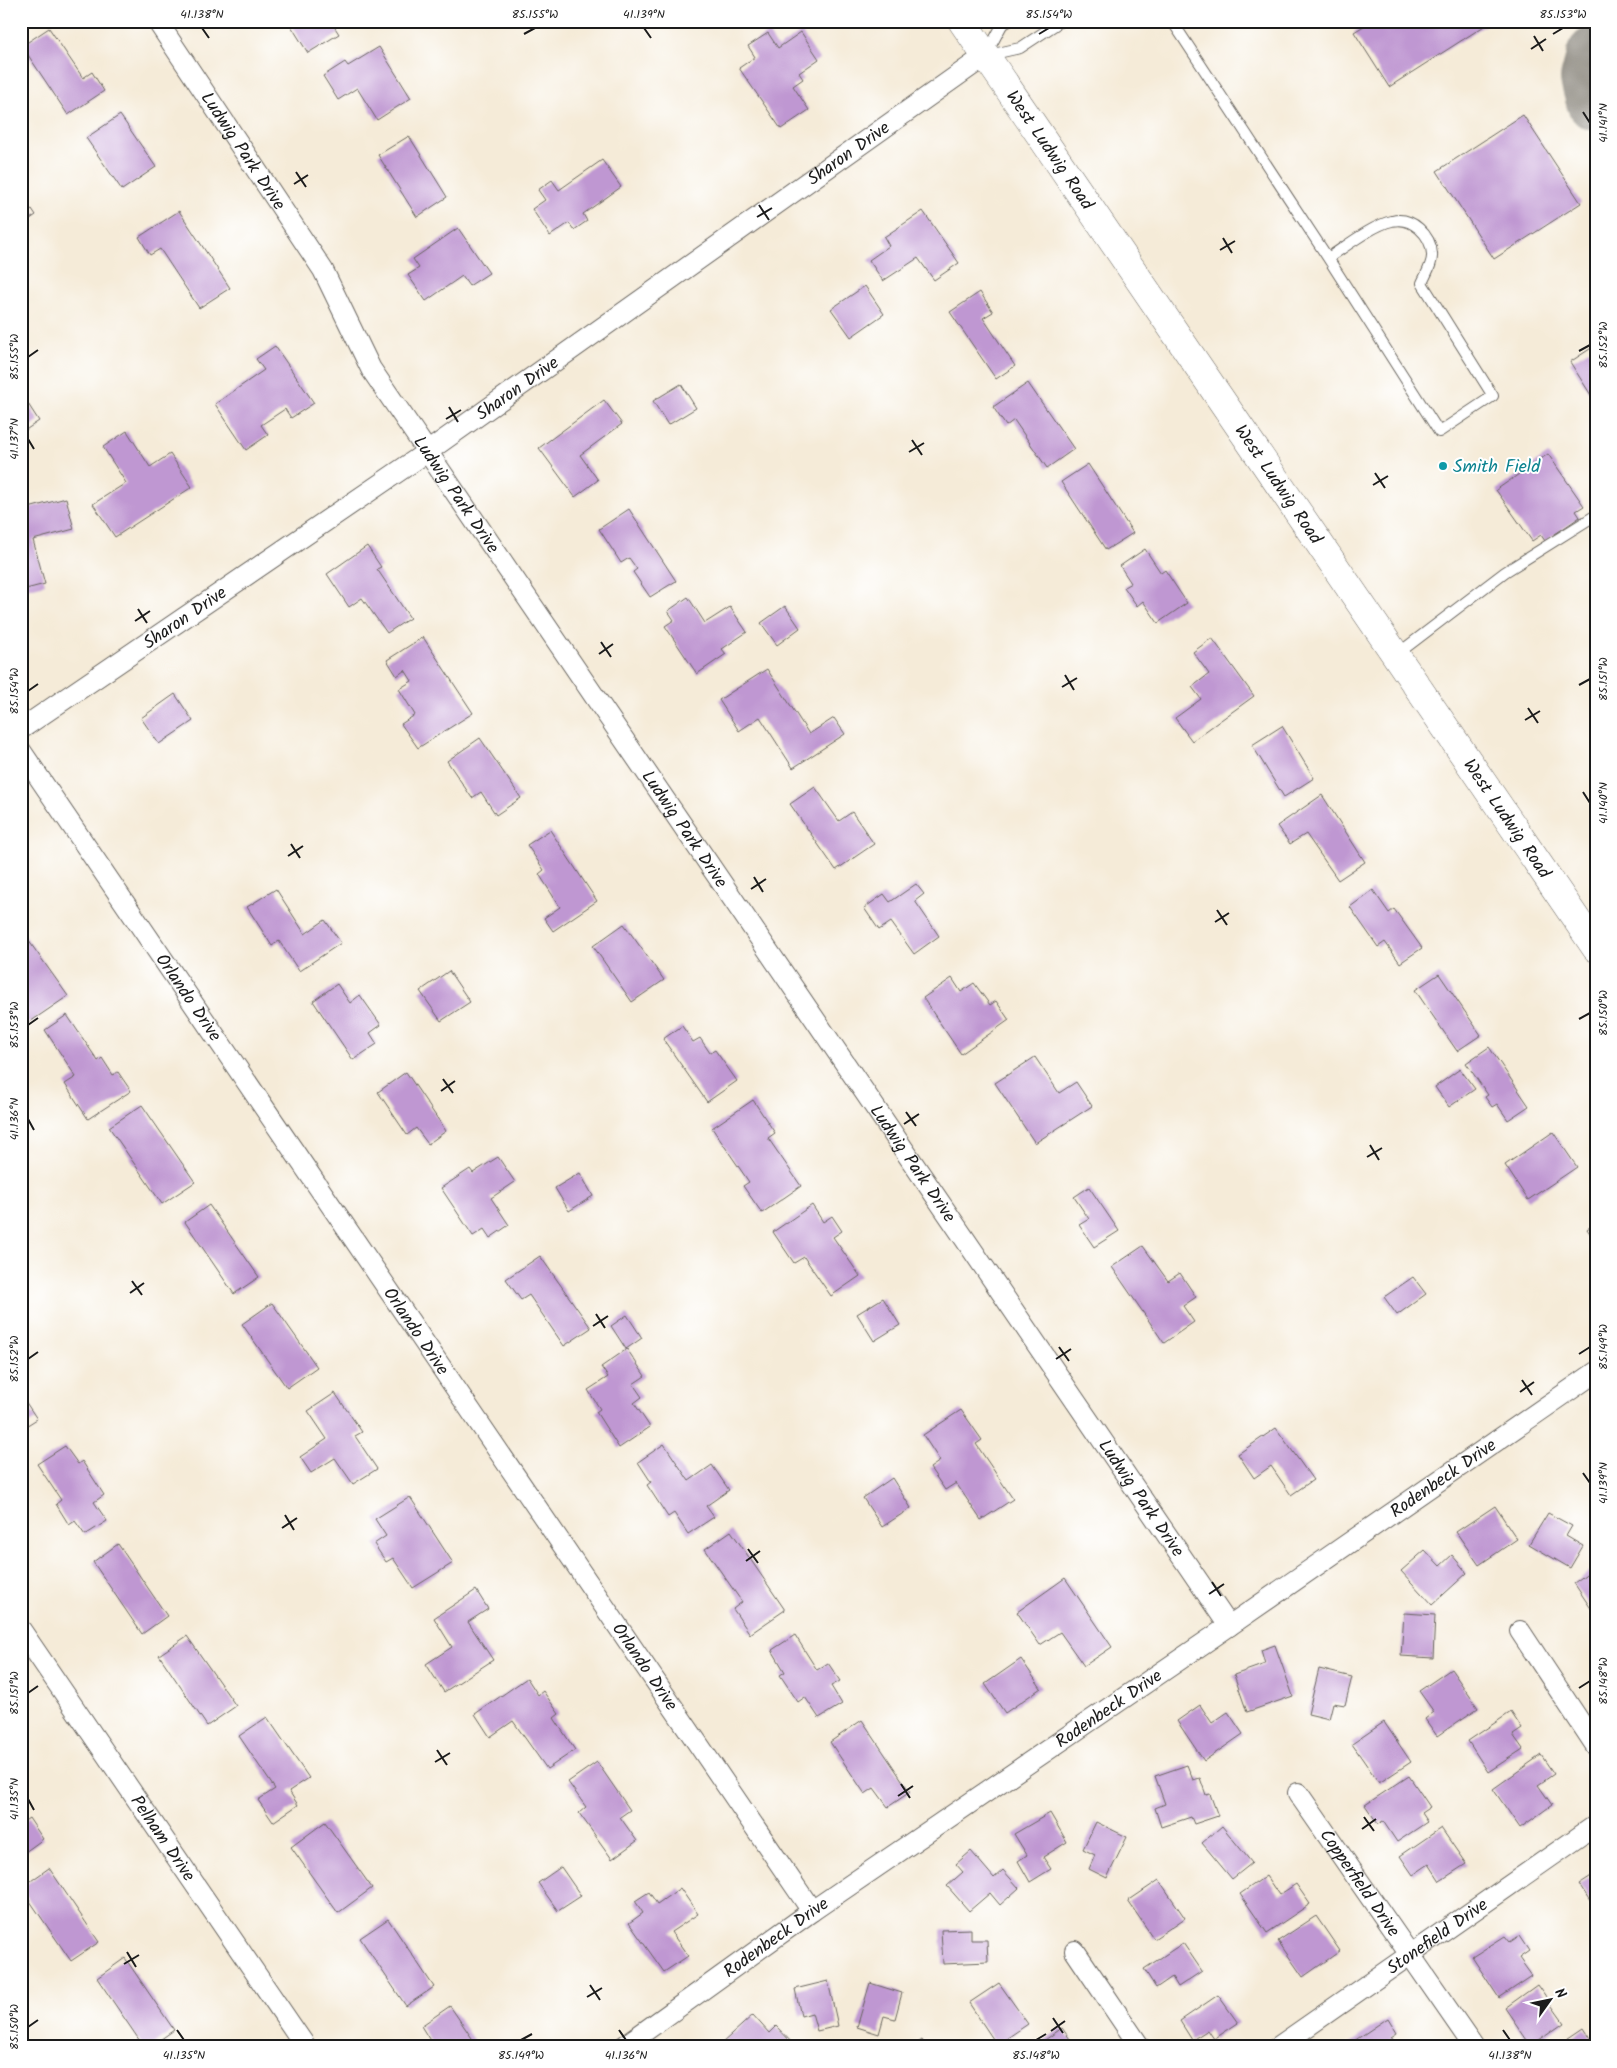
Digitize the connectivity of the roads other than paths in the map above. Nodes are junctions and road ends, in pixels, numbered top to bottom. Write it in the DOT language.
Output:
graph roads {
  1 [pos="157,21"];
  2 [pos="962,21"];
  3 [pos="1009,21"];
  4 [pos="1061,21"];
  5 [pos="1172,21"];
  6 [pos="985,56"];
  7 [pos="1328,258"];
  8 [pos="427,452"];
  9 [pos="1596,515"];
  10 [pos="1394,656"];
  11 [pos="21,729"];
  12 [pos="21,752"];
  13 [pos="1596,948"];
  14 [pos="1596,1372"];
  15 [pos="1229,1626"];
  16 [pos="21,1630"];
  17 [pos="1520,1631"];
  18 [pos="1596,1746"];
  19 [pos="1298,1793"];
  20 [pos="1596,1825"];
  21 [pos="812,1911"];
  22 [pos="1074,1951"];
  23 [pos="1410,1955"];
  24 [pos="306,2047"];
  25 [pos="623,2047"];
  26 [pos="1140,2047"];
  27 [pos="1278,2047"];
  28 [pos="1474,2047"];
  1 -- 8 [label="street, Ludwig Park Drive"];
  2 -- 6 [label="main road, West Ludwig Road"];
  3 -- 6 [label="lane"];
  4 -- 6 [label="lane"];
  5 -- 7 [label="lane"];
  6 -- 8 [label="street, Sharon Drive"];
  6 -- 10 [label="main road, West Ludwig Road"];
  7 -- 7 [label="lane"];
  8 -- 11 [label="street, Sharon Drive"];
  8 -- 15 [label="street, Ludwig Park Drive"];
  9 -- 10 [label="lane"];
  10 -- 13 [label="main road, West Ludwig Road"];
  12 -- 21 [label="street, Orlando Drive"];
  14 -- 15 [label="street, Rodenbeck Drive"];
  15 -- 21 [label="street, Rodenbeck Drive"];
  16 -- 24 [label="street, Pelham Drive"];
  17 -- 18 [label="street"];
  19 -- 23 [label="street, Copperfield Drive"];
  20 -- 23 [label="street, Stonefield Drive"];
  21 -- 25 [label="street, Rodenbeck Drive"];
  22 -- 26 [label="street"];
  23 -- 27 [label="street, Stonefield Drive"];
  23 -- 28 [label="street, Copperfield Drive"];
}
